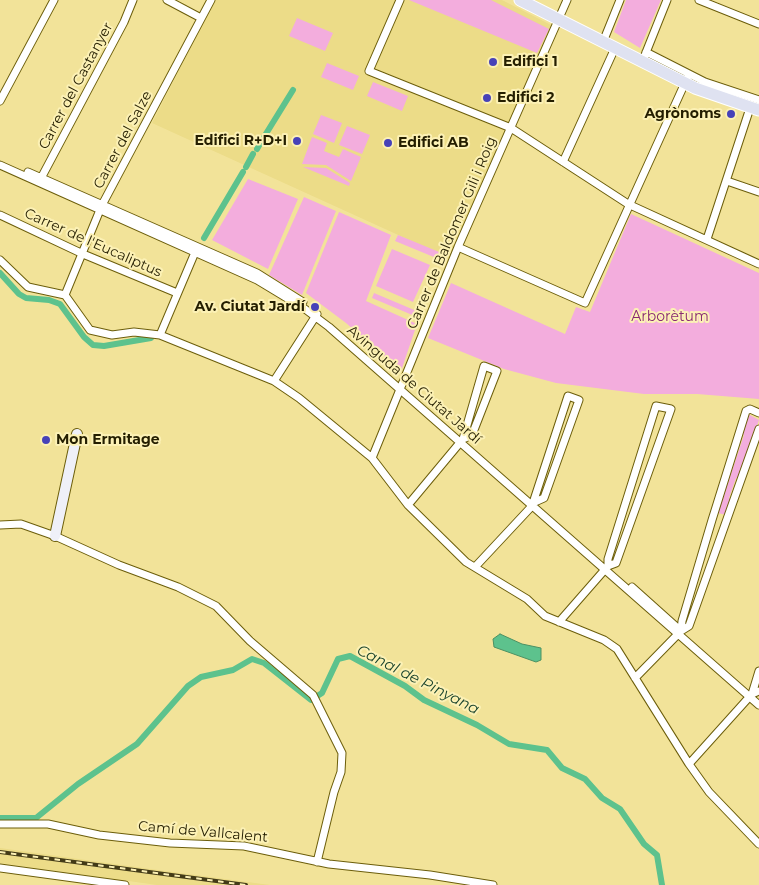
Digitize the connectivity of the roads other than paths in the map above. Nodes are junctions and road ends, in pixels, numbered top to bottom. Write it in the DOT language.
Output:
graph roads {
  1 [pos="54,0"];
  2 [pos="133,0"];
  3 [pos="167,0"];
  4 [pos="211,0"];
  5 [pos="400,0"];
  6 [pos="520,0"];
  7 [pos="567,0"];
  8 [pos="620,0"];
  9 [pos="667,0"];
  10 [pos="699,0"];
  11 [pos="201,18"];
  12 [pos="560,20"];
  13 [pos="759,24"];
  14 [pos="603,42"];
  15 [pos="615,48"];
  16 [pos="644,57"];
  17 [pos="686,78"];
  18 [pos="0,100"];
  19 [pos="756,106"];
  20 [pos="510,128"];
  21 [pos="0,160"];
  22 [pos="563,162"];
  23 [pos="0,165"];
  24 [pos="40,180"];
  25 [pos="727,181"];
  26 [pos="759,192"];
  27 [pos="628,204"];
  28 [pos="102,208"];
  29 [pos="0,215"];
  30 [pos="707,239"];
  31 [pos="458,246"];
  32 [pos="196,250"];
  33 [pos="83,254"];
  34 [pos="0,260"];
  35 [pos="759,264"];
  36 [pos="177,293"];
  37 [pos="65,295"];
  38 [pos="316,314"];
  39 [pos="160,335"];
  40 [pos="274,381"];
  41 [pos="400,386"];
  42 [pos="759,413"];
  43 [pos="759,429"];
  44 [pos="77,434"];
  45 [pos="462,441"];
  46 [pos="372,458"];
  47 [pos="633,478"];
  48 [pos="644,482"];
  49 [pos="534,504"];
  50 [pos="408,505"];
  51 [pos="712,520"];
  52 [pos="724,523"];
  53 [pos="0,525"];
  54 [pos="55,536"];
  55 [pos="475,567"];
  56 [pos="607,568"];
  57 [pos="559,622"];
  58 [pos="680,632"];
  59 [pos="759,671"];
  60 [pos="635,678"];
  61 [pos="754,694"];
  62 [pos="759,699"];
  63 [pos="759,706"];
  64 [pos="689,764"];
  65 [pos="0,824"];
  66 [pos="759,844"];
  67 [pos="317,862"];
  68 [pos="0,868"];
  69 [pos="125,885"];
  70 [pos="493,885"];
  1 -- 18 [label="street"];
  2 -- 24 [label="street, Carrer del Castanyer"];
  3 -- 11 [label="street"];
  4 -- 11 [label="street, Carrer del Salze"];
  5 -- 20 [label="street"];
  6 -- 12 [label="main road"];
  7 -- 12 [label="street, Carrer de Baldomer Gili i Roig"];
  8 -- 14 [label="street"];
  9 -- 16 [label="street"];
  10 -- 13 [label="street"];
  11 -- 28 [label="street, Carrer del Salze"];
  12 -- 14 [label="main road"];
  12 -- 20 [label="street, Carrer de Baldomer Gili i Roig"];
  14 -- 15 [label="main road"];
  15 -- 16 [label="main road"];
  15 -- 22 [label="street"];
  16 -- 17 [label="main road"];
  17 -- 19 [label="main road"];
  17 -- 27 [label="street"];
  19 -- 25 [label="street"];
  20 -- 22 [label="street"];
  20 -- 31 [label="street, Carrer de Baldomer Gili i Roig"];
  21 -- 24 [label="street, Avinguda de Ciutat Jardí"];
  22 -- 27 [label="street"];
  23 -- 24 [label="street, Avinguda de Ciutat Jardí"];
  24 -- 28 [label="street, Avinguda de Ciutat Jardí"];
  25 -- 26 [label="street"];
  25 -- 30 [label="street"];
  27 -- 30 [label="street"];
  27 -- 31 [label="street"];
  28 -- 32 [label="street, Avinguda de Ciutat Jardí"];
  28 -- 33 [label="street, Carrer del Salze"];
  29 -- 33 [label="street, Carrer de l'Eucaliptus"];
  30 -- 35 [label="street"];
  31 -- 41 [label="street, Carrer de Baldomer Gili i Roig"];
  32 -- 36 [label="street"];
  32 -- 38 [label="street, Avinguda de Ciutat Jardí"];
  33 -- 36 [label="street, Carrer de l'Eucaliptus"];
  33 -- 37 [label="street, Carrer del Salze"];
  34 -- 37 [label="street"];
  36 -- 39 [label="street"];
  37 -- 39 [label="street"];
  38 -- 40 [label="street"];
  38 -- 41 [label="street, Avinguda de Ciutat Jardí"];
  39 -- 40 [label="street"];
  40 -- 46 [label="street"];
  41 -- 45 [label="street, Avinguda de Ciutat Jardí"];
  41 -- 46 [label="street, Carrer de Baldomer Gili i Roig"];
  42 -- 51 [label="street"];
  43 -- 52 [label="street"];
  44 -- 54 [label="street"];
  45 -- 45 [label="street"];
  45 -- 49 [label="street, Avinguda de Ciutat Jardí"];
  45 -- 50 [label="street"];
  46 -- 50 [label="street"];
  47 -- 48 [label="street"];
  47 -- 48 [label="street"];
  47 -- 56 [label="street"];
  48 -- 56 [label="street"];
  49 -- 49 [label="street"];
  49 -- 55 [label="street"];
  49 -- 56 [label="street, Avinguda de Ciutat Jardí"];
  50 -- 55 [label="street"];
  51 -- 52 [label="street"];
  51 -- 58 [label="street"];
  52 -- 58 [label="street"];
  53 -- 54 [label="street"];
  54 -- 67 [label="street"];
  55 -- 57 [label="street"];
  56 -- 57 [label="street"];
  56 -- 58 [label="street, Avinguda de Ciutat Jardí"];
  57 -- 60 [label="street"];
  58 -- 60 [label="street"];
  58 -- 61 [label="street, Avinguda de Ciutat Jardí"];
  59 -- 61 [label="street"];
  60 -- 64 [label="street"];
  61 -- 62 [label="street, Avinguda de Ciutat Jardí"];
  61 -- 63 [label="street, Avinguda de Ciutat Jardí"];
  61 -- 64 [label="street"];
  64 -- 66 [label="street"];
  65 -- 67 [label="street, Camí de Vallcalent"];
  67 -- 70 [label="street, Camí de Vallcalent"];
  68 -- 69 [label="street"];
}
